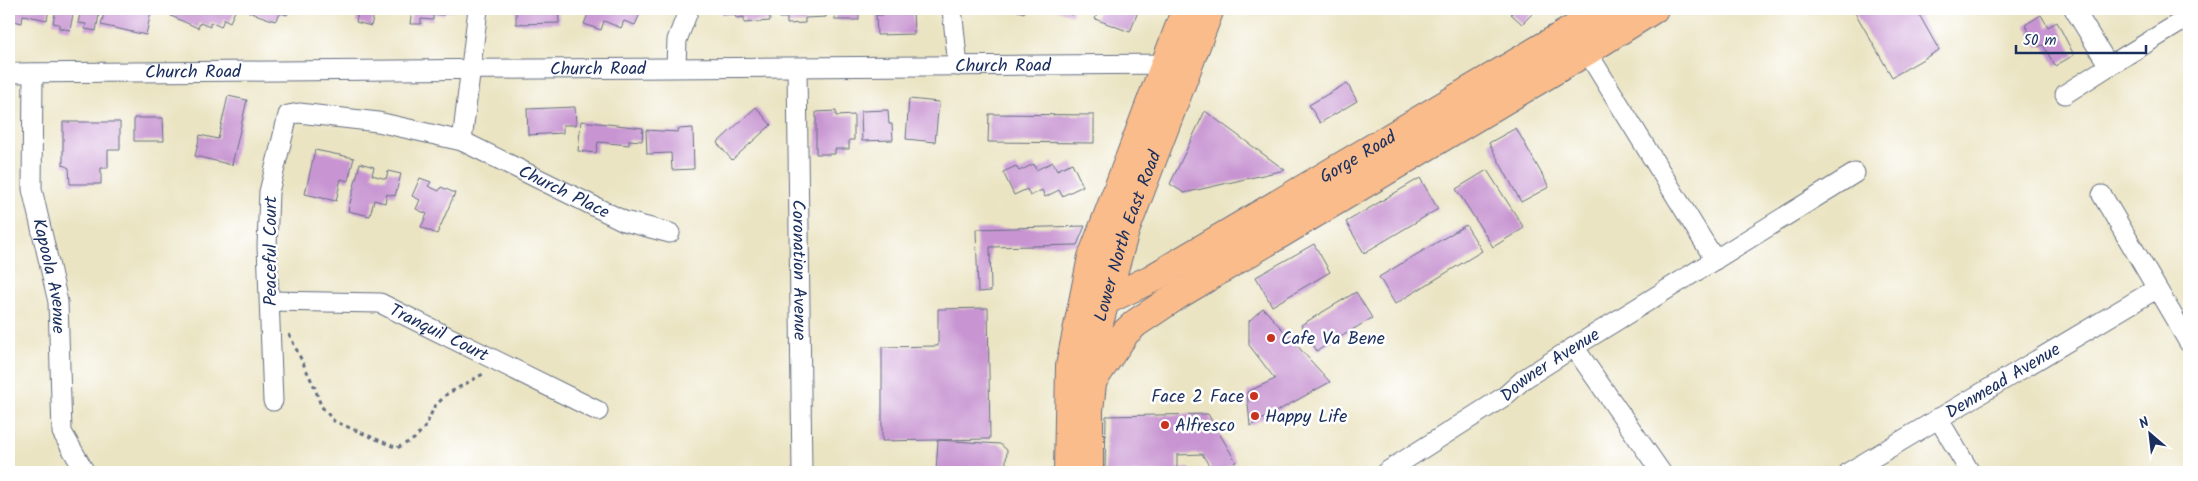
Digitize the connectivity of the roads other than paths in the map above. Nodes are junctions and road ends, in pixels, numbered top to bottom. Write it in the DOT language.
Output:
graph roads {
  1 [pos="478,9"];
  2 [pos="690,9"];
  3 [pos="952,9"];
  4 [pos="1186,9"];
  5 [pos="1210,9"];
  6 [pos="1607,9"];
  7 [pos="1654,9"];
  8 [pos="2074,9"];
  9 [pos="2189,17"];
  10 [pos="1580,41"];
  11 [pos="1177,64"];
  12 [pos="676,66"];
  13 [pos="958,66"];
  14 [pos="2109,66"];
  15 [pos="797,68"];
  16 [pos="472,69"];
  17 [pos="9,73"];
  18 [pos="33,73"];
  19 [pos="2065,94"];
  20 [pos="299,113"];
  21 [pos="462,140"];
  22 [pos="1855,174"];
  23 [pos="2102,195"];
  24 [pos="670,233"];
  25 [pos="1715,260"];
  26 [pos="2156,289"];
  27 [pos="1178,295"];
  28 [pos="1094,300"];
  29 [pos="270,301"];
  30 [pos="2189,343"];
  31 [pos="1574,347"];
  32 [pos="1093,380"];
  33 [pos="273,401"];
  34 [pos="598,411"];
  35 [pos="1938,418"];
  36 [pos="86,472"];
  37 [pos="802,472"];
  38 [pos="1068,472"];
  39 [pos="1089,472"];
  40 [pos="1386,472"];
  41 [pos="1660,472"];
  42 [pos="1849,472"];
  43 [pos="1970,472"];
  1 -- 16 [label="street"];
  2 -- 12 [label="street"];
  3 -- 13 [label="street"];
  4 -- 11 [label="main road, Lower North East Road"];
  5 -- 11 [label="main road, Lower North East Road"];
  6 -- 10 [label="main road, Gorge Road"];
  7 -- 10 [label="main road, Gorge Road"];
  8 -- 14 [label="street"];
  9 -- 14 [label="street"];
  10 -- 25 [label="street"];
  10 -- 27 [label="main road, Gorge Road"];
  10 -- 28 [label="main road, Gorge Road"];
  11 -- 13 [label="street, Church Road"];
  11 -- 28 [label="main road, Lower North East Road"];
  12 -- 15 [label="street, Church Road"];
  12 -- 16 [label="street, Church Road"];
  13 -- 15 [label="street, Church Road"];
  14 -- 19 [label="street"];
  15 -- 37 [label="street, Coronation Avenue"];
  16 -- 18 [label="street, Church Road"];
  16 -- 21 [label="street"];
  17 -- 18 [label="street, Church Road"];
  18 -- 36 [label="street, Kapoola Avenue"];
  20 -- 21 [label="street, Church Place"];
  20 -- 29 [label="street, Peaceful Court"];
  21 -- 24 [label="street, Church Place"];
  22 -- 25 [label="street, Downer Avenue"];
  23 -- 26 [label="street"];
  25 -- 31 [label="street, Downer Avenue"];
  26 -- 30 [label="street"];
  26 -- 35 [label="street, Denmead Avenue"];
  27 -- 28 [label="main road, Gorge Road"];
  27 -- 32 [label="main road, Gorge Road"];
  28 -- 32 [label="main road, Lower North East Road"];
  28 -- 38 [label="main road, Lower North East Road"];
  29 -- 33 [label="street, Peaceful Court"];
  29 -- 34 [label="street, Tranquil Court"];
  31 -- 40 [label="street, Downer Avenue"];
  31 -- 41 [label="street"];
  32 -- 39 [label="main road, Lower North East Road"];
  35 -- 42 [label="street, Denmead Avenue"];
  35 -- 43 [label="street"];
}
